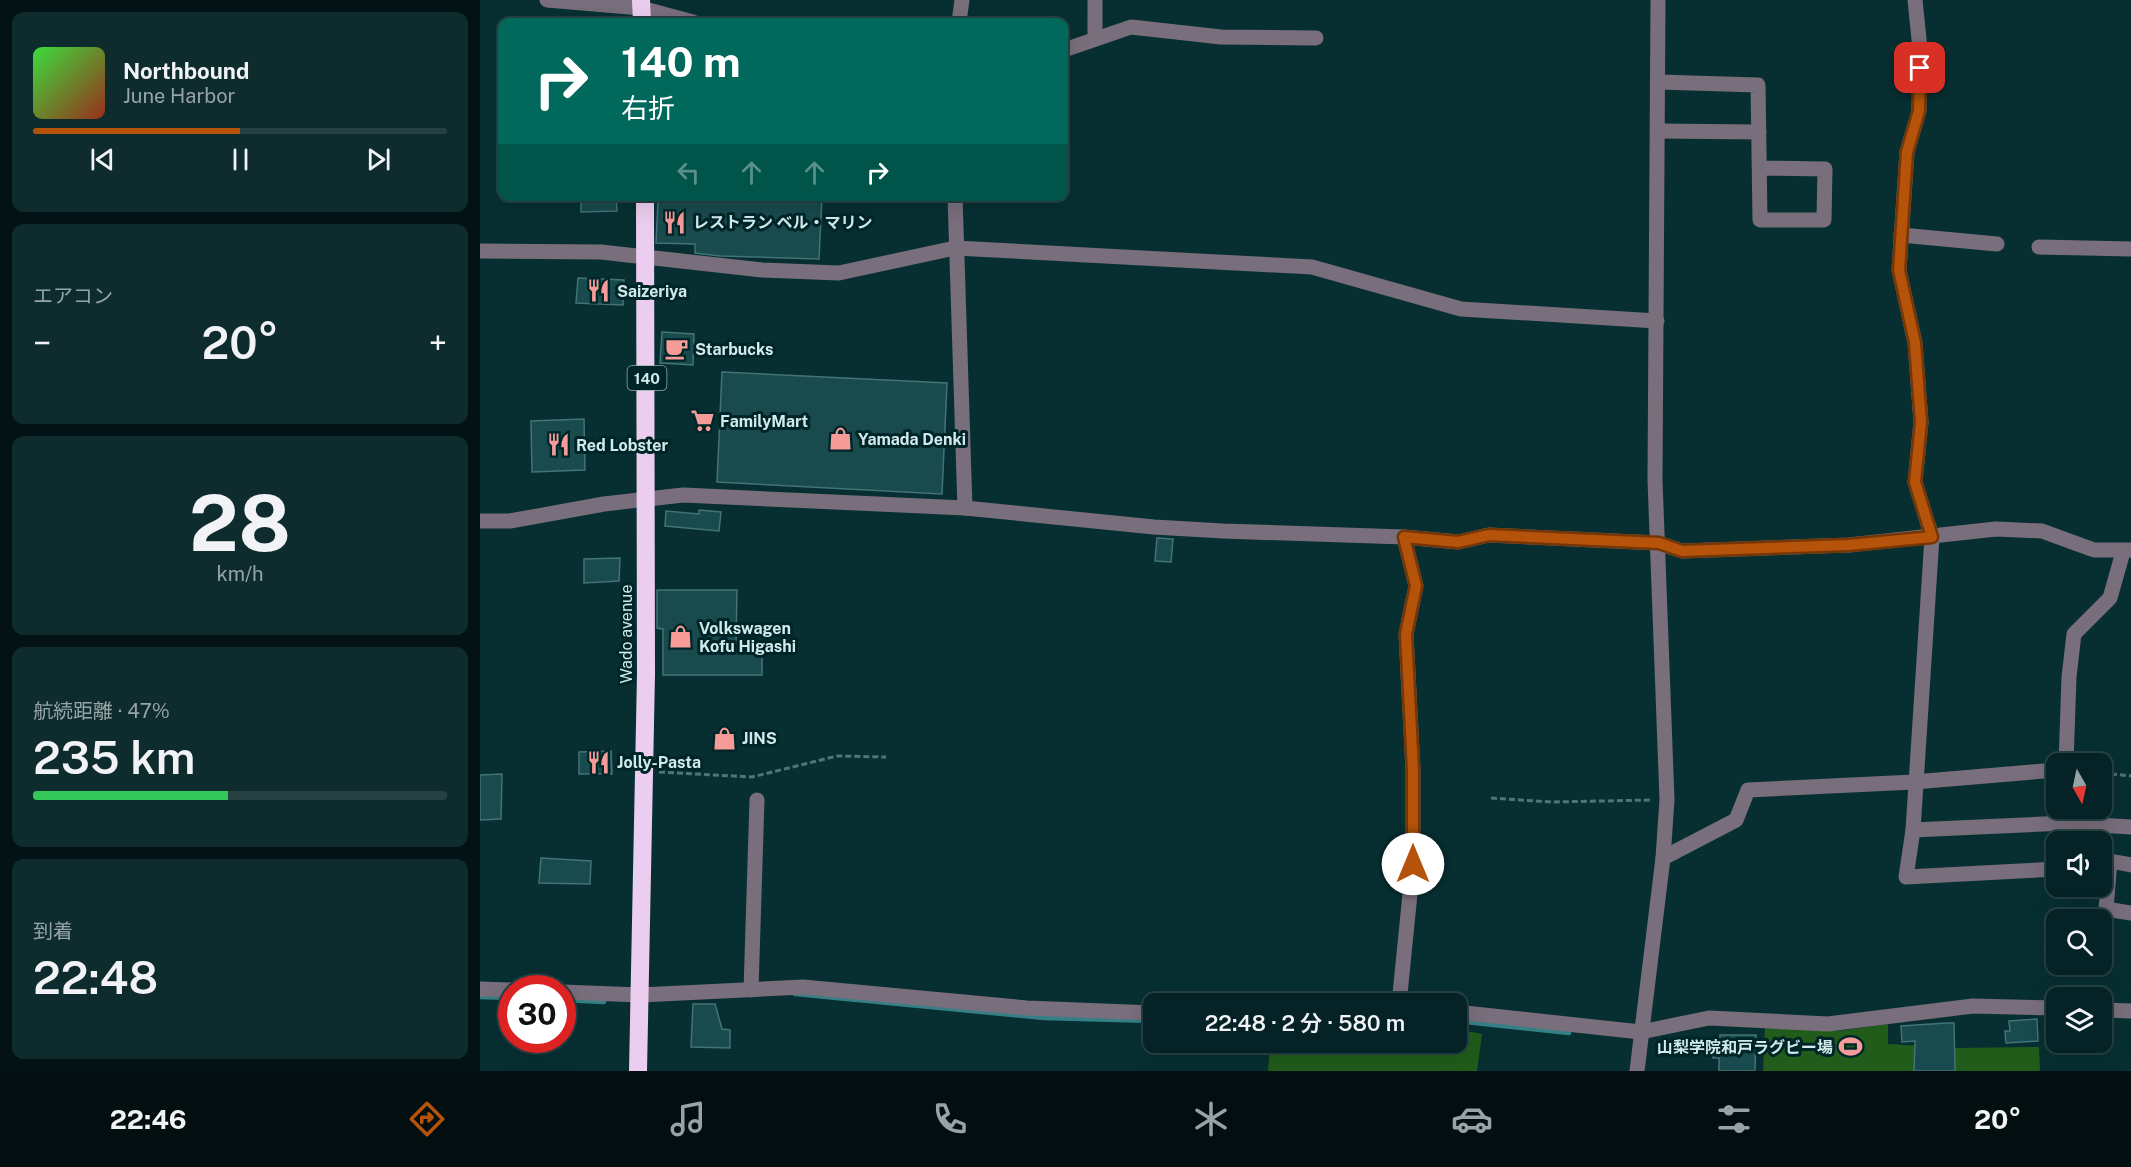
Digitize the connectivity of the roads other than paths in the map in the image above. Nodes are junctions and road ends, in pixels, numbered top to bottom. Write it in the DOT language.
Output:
graph roads {
  1 [pos="547,0"];
  2 [pos="962,0"];
  3 [pos="1095,0"];
  4 [pos="1658,0"];
  5 [pos="1915,0"];
  6 [pos="642,10"];
  7 [pos="676,18"];
  8 [pos="960,18"];
  9 [pos="1095,37"];
  10 [pos="1316,38"];
  11 [pos="1068,48"];
  12 [pos="1659,82"];
  13 [pos="1658,131"];
  14 [pos="1759,132"];
  15 [pos="1760,168"];
  16 [pos="645,201"];
  17 [pos="955,201"];
  18 [pos="1901,235"];
  19 [pos="1998,244"];
  20 [pos="2039,247"];
  21 [pos="955,248"];
  22 [pos="2131,249"];
  23 [pos="480,251"];
  24 [pos="646,257"];
  25 [pos="1657,321"];
  26 [pos="646,499"];
  27 [pos="965,508"];
  28 [pos="480,521"];
  29 [pos="1404,537"];
  30 [pos="1932,537"];
  31 [pos="1659,543"];
  32 [pos="2127,551"];
  33 [pos="2067,753"];
  34 [pos="2046,771"];
  35 [pos="1914,782"];
  36 [pos="757,800"];
  37 [pos="2065,823"];
  38 [pos="2131,827"];
  39 [pos="1913,830"];
  40 [pos="2065,831"];
  41 [pos="1664,858"];
  42 [pos="2131,865"];
  43 [pos="2046,870"];
  44 [pos="2131,914"];
  45 [pos="480,989"];
  46 [pos="498,990"];
  47 [pos="751,990"];
  48 [pos="576,993"];
  49 [pos="1400,993"];
  50 [pos="640,995"];
  51 [pos="2046,1008"];
  52 [pos="2112,1010"];
  53 [pos="2131,1011"];
  54 [pos="1143,1013"];
  55 [pos="1467,1013"];
  56 [pos="1641,1032"];
  57 [pos="638,1071"];
  58 [pos="1637,1071"];
  1 -- 6 [label="street"];
  2 -- 8 [label="street"];
  3 -- 9 [label="street"];
  4 -- 12 [label="street"];
  5 -- 18 [label="street"];
  6 -- 7 [label="street"];
  9 -- 10 [label="street"];
  9 -- 11 [label="street"];
  12 -- 13 [label="street"];
  12 -- 14 [label="street"];
  13 -- 14 [label="street"];
  13 -- 25 [label="street"];
  14 -- 15 [label="street"];
  15 -- 15 [label="street"];
  16 -- 24 [label="highway, Wado avenue / 140"];
  17 -- 21 [label="street"];
  18 -- 19 [label="street"];
  18 -- 30 [label="street"];
  20 -- 22 [label="street"];
  21 -- 24 [label="street"];
  21 -- 25 [label="street"];
  21 -- 27 [label="street"];
  23 -- 24 [label="street"];
  24 -- 26 [label="highway, Wado avenue / 140"];
  25 -- 31 [label="street"];
  26 -- 27 [label="street"];
  26 -- 28 [label="street"];
  26 -- 50 [label="highway, Wado avenue / 140"];
  27 -- 29 [label="street"];
  29 -- 31 [label="street"];
  29 -- 49 [label="street"];
  30 -- 31 [label="street"];
  30 -- 32 [label="street"];
  30 -- 35 [label="street"];
  31 -- 41 [label="street"];
  32 -- 33 [label="street"];
  34 -- 35 [label="street"];
  35 -- 39 [label="street"];
  35 -- 41 [label="street"];
  36 -- 47 [label="street"];
  37 -- 38 [label="street"];
  37 -- 39 [label="street"];
  37 -- 40 [label="street"];
  39 -- 43 [label="street"];
  41 -- 56 [label="street"];
  42 -- 44 [label="street"];
  45 -- 46 [label="street"];
  47 -- 50 [label="street"];
  47 -- 54 [label="street"];
  48 -- 50 [label="street"];
  50 -- 57 [label="highway, Wado avenue / 140"];
  51 -- 56 [label="street"];
  52 -- 53 [label="street"];
  55 -- 56 [label="street"];
  56 -- 58 [label="street"];
}
